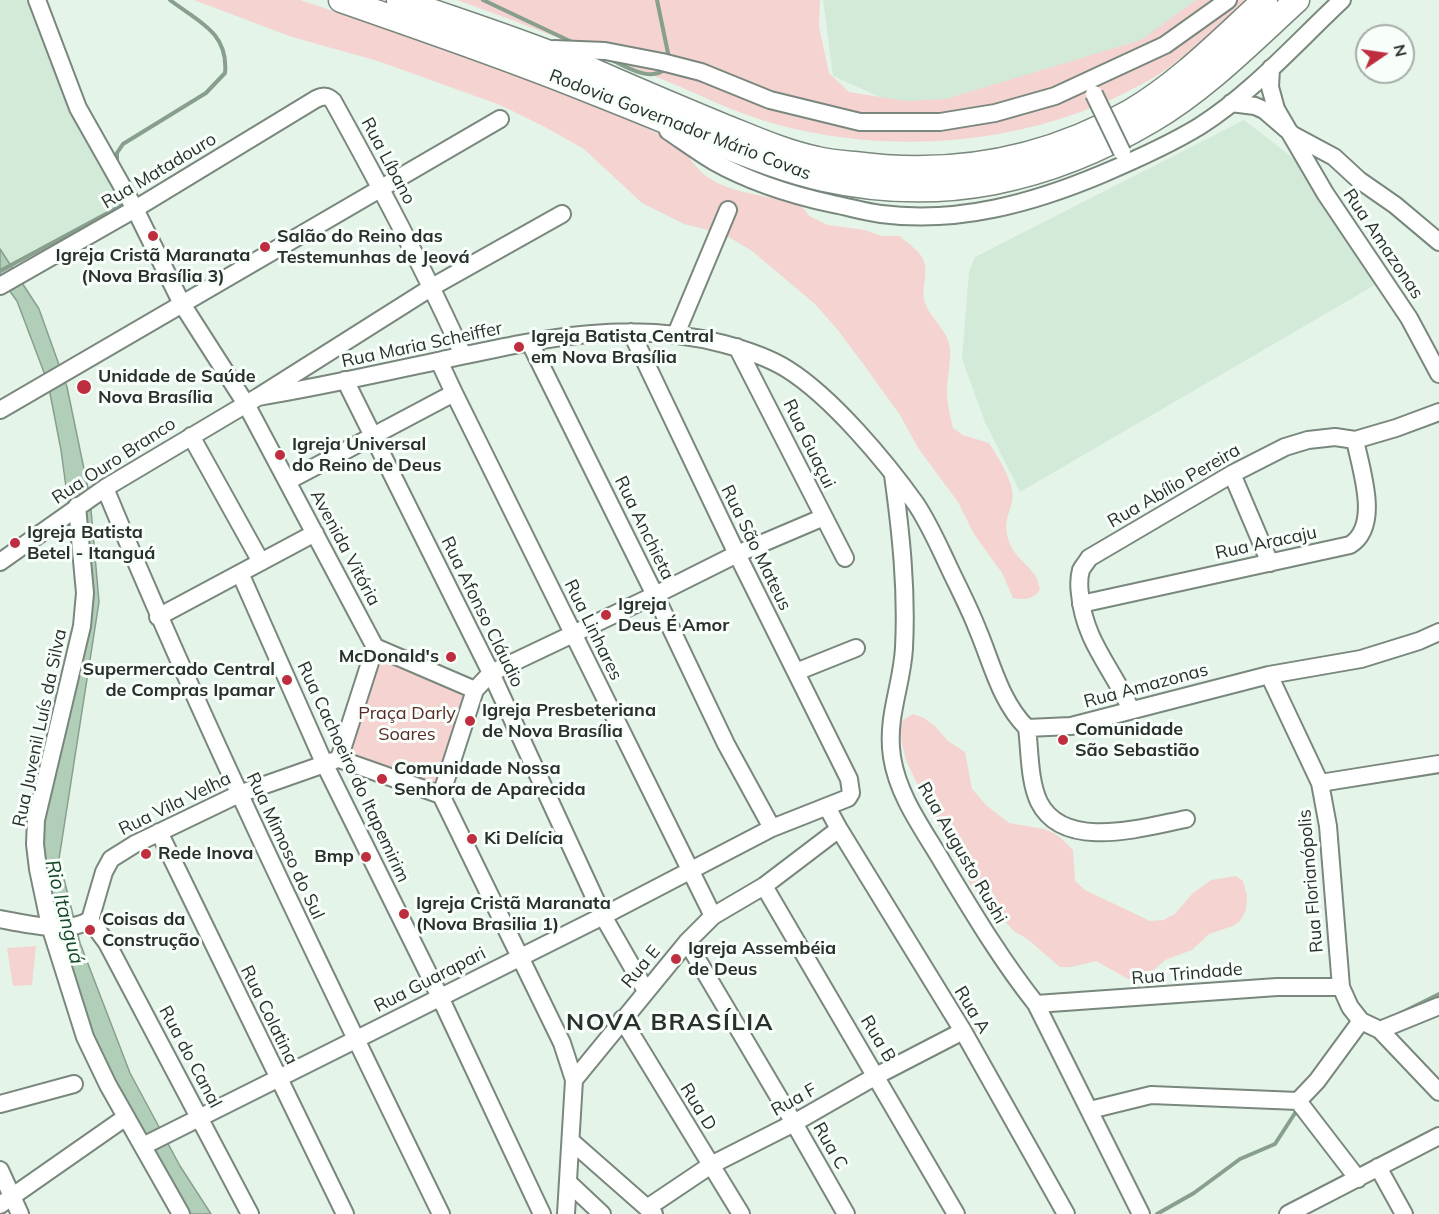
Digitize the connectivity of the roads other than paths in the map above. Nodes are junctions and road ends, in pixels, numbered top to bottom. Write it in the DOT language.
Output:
graph roads {
  1 [pos="37,0"];
  2 [pos="341,0"];
  3 [pos="399,0"];
  4 [pos="1228,0"];
  5 [pos="1265,0"];
  6 [pos="1297,0"];
  7 [pos="1342,0"];
  8 [pos="535,48"];
  9 [pos="1271,68"];
  10 [pos="1091,88"];
  11 [pos="316,99"];
  12 [pos="1231,103"];
  13 [pos="640,111"];
  14 [pos="500,119"];
  15 [pos="1293,135"];
  16 [pos="1125,158"];
  17 [pos="381,189"];
  18 [pos="135,209"];
  19 [pos="728,210"];
  20 [pos="562,214"];
  21 [pos="1439,242"];
  22 [pos="0,285"];
  23 [pos="432,287"];
  24 [pos="182,304"];
  25 [pos="631,332"];
  26 [pos="676,334"];
  27 [pos="530,342"];
  28 [pos="738,348"];
  29 [pos="463,355"];
  30 [pos="440,361"];
  31 [pos="1439,374"];
  32 [pos="345,380"];
  33 [pos="454,393"];
  34 [pos="252,400"];
  35 [pos="0,410"];
  36 [pos="1439,412"];
  37 [pos="372,435"];
  38 [pos="191,436"];
  39 [pos="1355,440"];
  40 [pos="1232,474"];
  41 [pos="893,475"];
  42 [pos="288,481"];
  43 [pos="105,488"];
  44 [pos="77,506"];
  45 [pos="824,517"];
  46 [pos="315,533"];
  47 [pos="737,554"];
  48 [pos="845,558"];
  49 [pos="0,562"];
  50 [pos="261,562"];
  51 [pos="1270,563"];
  52 [pos="240,573"];
  53 [pos="655,595"];
  54 [pos="1081,604"];
  55 [pos="158,617"];
  56 [pos="1439,632"];
  57 [pos="573,634"];
  58 [pos="375,647"];
  59 [pos="856,648"];
  60 [pos="796,672"];
  61 [pos="491,673"];
  62 [pos="1269,675"];
  63 [pos="475,690"];
  64 [pos="1131,710"];
  65 [pos="1027,728"];
  66 [pos="332,762"];
  67 [pos="1439,764"];
  68 [pos="849,779"];
  69 [pos="1320,783"];
  70 [pos="239,794"];
  71 [pos="441,795"];
  72 [pos="827,807"];
  73 [pos="1186,819"];
  74 [pos="771,828"];
  75 [pos="839,829"];
  76 [pos="159,832"];
  77 [pos="690,870"];
  78 [pos="764,885"];
  79 [pos="603,915"];
  80 [pos="713,916"];
  81 [pos="0,919"];
  82 [pos="90,920"];
  83 [pos="58,927"];
  84 [pos="687,942"];
  85 [pos="520,957"];
  86 [pos="1341,987"];
  87 [pos="646,991"];
  88 [pos="440,997"];
  89 [pos="1035,1004"];
  90 [pos="1439,1006"];
  91 [pos="622,1019"];
  92 [pos="1361,1021"];
  93 [pos="1380,1030"];
  94 [pos="963,1031"];
  95 [pos="356,1039"];
  96 [pos="876,1076"];
  97 [pos="278,1077"];
  98 [pos="573,1080"];
  99 [pos="74,1084"];
  100 [pos="1439,1092"];
  101 [pos="1298,1101"];
  102 [pos="0,1104"];
  103 [pos="1090,1110"];
  104 [pos="126,1117"];
  105 [pos="200,1117"];
  106 [pos="794,1123"];
  107 [pos="1439,1136"];
  108 [pos="571,1141"];
  109 [pos="151,1142"];
  110 [pos="711,1165"];
  111 [pos="1378,1167"];
  112 [pos="0,1170"];
  113 [pos="1358,1179"];
  114 [pos="568,1184"];
  115 [pos="6,1202"];
  116 [pos="651,1211"];
  117 [pos="20,1214"];
  118 [pos="181,1214"];
  119 [pos="250,1214"];
  120 [pos="345,1214"];
  121 [pos="441,1214"];
  122 [pos="542,1214"];
  123 [pos="566,1214"];
  124 [pos="602,1214"];
  125 [pos="741,1214"];
  126 [pos="846,1214"];
  127 [pos="956,1214"];
  128 [pos="1066,1214"];
  129 [pos="1141,1214"];
  130 [pos="1288,1214"];
  131 [pos="1404,1214"];
  1 -- 18 [label="street, Avenida Vitória"];
  2 -- 13 [label="highway, Rodovia Governador Mário Covas"];
  3 -- 8 [label="highway, Rodovia Governador Mário Covas"];
  4 -- 10 [label="street, Rodovia Governador Mário Covas"];
  5 -- 8 [label="highway, Rodovia Governador Mário Covas"];
  6 -- 13 [label="highway, Rodovia Governador Mário Covas"];
  7 -- 9 [label="street"];
  8 -- 10 [label="street, Rodovia Governador Mário Covas"];
  9 -- 12 [label="street"];
  9 -- 15 [label="street, Rua Amazonas"];
  10 -- 16 [label="street, bridge"];
  11 -- 17 [label="street, Rua Líbano"];
  11 -- 18 [label="street, Rua Matadouro"];
  12 -- 15 [label="street, Rua Amazonas"];
  12 -- 16 [label="street"];
  13 -- 16 [label="street"];
  14 -- 17 [label="street"];
  15 -- 21 [label="street"];
  15 -- 31 [label="street, Rua Amazonas"];
  17 -- 23 [label="street, Rua Líbano"];
  17 -- 24 [label="street"];
  18 -- 22 [label="street, Rua Matadouro"];
  18 -- 24 [label="street, Avenida Vitória"];
  19 -- 26 [label="street"];
  20 -- 23 [label="street, Rua Ouro Branco"];
  23 -- 29 [label="street, Rua Líbano"];
  23 -- 34 [label="street, Rua Ouro Branco"];
  24 -- 34 [label="street, Avenida Vitória"];
  24 -- 35 [label="street"];
  25 -- 26 [label="street, Rua Maria Scheiffer"];
  25 -- 27 [label="street, Rua Maria Scheiffer"];
  25 -- 47 [label="street, Rua São Mateus"];
  26 -- 28 [label="street, Rua Maria Scheiffer"];
  27 -- 29 [label="street, Rua Maria Scheiffer"];
  27 -- 53 [label="street, Rua Anchieta"];
  28 -- 41 [label="street, Rua Maria Scheiffer"];
  28 -- 45 [label="street, Rua Guaçui"];
  29 -- 30 [label="street, Rua Maria Scheiffer"];
  30 -- 32 [label="street, Rua Maria Scheiffer"];
  30 -- 33 [label="street, Rua Linhares"];
  32 -- 34 [label="street, Rua Maria Scheiffer"];
  32 -- 37 [label="street, Rua Afonso Cláudio"];
  33 -- 37 [label="street"];
  33 -- 57 [label="street, Rua Linhares"];
  34 -- 38 [label="street, Rua Ouro Branco"];
  34 -- 42 [label="street, Avenida Vitória"];
  36 -- 39 [label="street, Rua Abílio Pereira"];
  37 -- 42 [label="street"];
  37 -- 61 [label="street, Rua Afonso Cláudio"];
  38 -- 43 [label="street, Rua Ouro Branco"];
  38 -- 50 [label="street"];
  39 -- 40 [label="street, Rua Abílio Pereira"];
  39 -- 51 [label="street, Rua Aracaju"];
  40 -- 51 [label="street"];
  40 -- 54 [label="street, Rua Abílio Pereira"];
  41 -- 65 [label="street, Rua Maria Scheiffer"];
  41 -- 89 [label="street, Rua Augusto Rushi"];
  42 -- 46 [label="street, Avenida Vitória"];
  43 -- 44 [label="street, Rua Ouro Branco"];
  43 -- 55 [label="street, Rua Mimoso do Sul"];
  44 -- 49 [label="street, Rua Ouro Branco"];
  44 -- 83 [label="street, Rua Juvenil Luís da Silva"];
  45 -- 47 [label="street"];
  45 -- 48 [label="street, Rua Guaçui"];
  46 -- 50 [label="street"];
  46 -- 58 [label="street, Avenida Vitória"];
  47 -- 53 [label="street"];
  47 -- 60 [label="street, Rua São Mateus"];
  50 -- 52 [label="street"];
  51 -- 54 [label="street, Rua Aracaju"];
  52 -- 55 [label="street"];
  52 -- 66 [label="street, Rua Cachoeiro do Itapemirim"];
  53 -- 57 [label="street"];
  53 -- 74 [label="street, Rua Anchieta"];
  54 -- 64 [label="street, Rua Abílio Pereira"];
  55 -- 70 [label="street, Rua Mimoso do Sul"];
  56 -- 62 [label="street, Rua Amazonas"];
  57 -- 61 [label="street"];
  57 -- 77 [label="street, Rua Linhares"];
  58 -- 63 [label="street"];
  58 -- 66 [label="street"];
  59 -- 60 [label="street"];
  60 -- 68 [label="street, Rua São Mateus"];
  61 -- 63 [label="street"];
  61 -- 79 [label="street, Rua Afonso Cláudio"];
  62 -- 64 [label="street, Rua Amazonas"];
  62 -- 69 [label="street, Rua Florianópolis"];
  63 -- 71 [label="street"];
  64 -- 65 [label="street, Rua Amazonas"];
  65 -- 73 [label="street"];
  66 -- 70 [label="street, Rua Vila Velha"];
  66 -- 71 [label="street"];
  66 -- 88 [label="street, Rua Cachoeiro do Itapemirim"];
  67 -- 69 [label="street"];
  68 -- 72 [label="street, Rua Guarapari"];
  69 -- 86 [label="street, Rua Florianópolis"];
  70 -- 76 [label="street, Rua Vila Velha"];
  70 -- 95 [label="street, Rua Mimoso do Sul"];
  71 -- 85 [label="street"];
  72 -- 74 [label="street, Rua Guarapari"];
  72 -- 75 [label="street"];
  74 -- 77 [label="street, Rua Guarapari"];
  75 -- 78 [label="street, Rua E"];
  75 -- 94 [label="street, Rua A"];
  76 -- 82 [label="street, Rua Vila Velha"];
  76 -- 97 [label="street, Rua Colatina"];
  77 -- 79 [label="street, Rua Guarapari"];
  77 -- 80 [label="street, Rua Linhares"];
  78 -- 80 [label="street, Rua E"];
  78 -- 96 [label="street, Rua B"];
  79 -- 85 [label="street, Rua Guarapari"];
  79 -- 87 [label="street, Rua Afonso Cláudio"];
  80 -- 84 [label="street, Rua E"];
  81 -- 83 [label="street"];
  82 -- 83 [label="street"];
  82 -- 105 [label="street, Rua do Canal"];
  83 -- 104 [label="street, Rua Juvenil Luís da Silva"];
  84 -- 87 [label="street, Rua E"];
  84 -- 106 [label="street, Rua C"];
  85 -- 88 [label="street, Rua Guarapari"];
  85 -- 98 [label="street"];
  86 -- 89 [label="street, Rua Trindade"];
  86 -- 92 [label="street"];
  87 -- 91 [label="street, Rua E"];
  88 -- 95 [label="street, Rua Guarapari"];
  88 -- 122 [label="street, Rua Cachoeiro do Itapemirim"];
  89 -- 103 [label="street, Rua Augusto Rushi"];
  90 -- 93 [label="street"];
  91 -- 98 [label="street, Rua E"];
  91 -- 110 [label="street, Rua D"];
  92 -- 93 [label="street"];
  92 -- 101 [label="street"];
  93 -- 100 [label="street"];
  94 -- 96 [label="street, Rua F"];
  94 -- 128 [label="street, Rua A"];
  95 -- 97 [label="street, Rua Guarapari"];
  95 -- 121 [label="street, Rua Mimoso do Sul"];
  96 -- 106 [label="street, Rua F"];
  96 -- 127 [label="street, Rua B"];
  97 -- 105 [label="street, Rua Guarapari"];
  97 -- 120 [label="street, Rua Colatina"];
  98 -- 108 [label="street"];
  99 -- 102 [label="street"];
  101 -- 103 [label="street"];
  101 -- 113 [label="street"];
  103 -- 129 [label="street, Rua Augusto Rushi"];
  104 -- 109 [label="street, Rua Juvenil Luís da Silva"];
  104 -- 115 [label="street"];
  105 -- 109 [label="street, Rua Guarapari"];
  105 -- 119 [label="street, Rua do Canal"];
  106 -- 110 [label="street, Rua F"];
  106 -- 126 [label="street, Rua C"];
  107 -- 111 [label="street"];
  108 -- 114 [label="street"];
  108 -- 116 [label="street"];
  109 -- 118 [label="street, Rua Juvenil Luís da Silva"];
  110 -- 116 [label="street, Rua F"];
  110 -- 125 [label="street, Rua D"];
  111 -- 113 [label="street"];
  111 -- 131 [label="street"];
  112 -- 115 [label="street"];
  113 -- 130 [label="street"];
  114 -- 123 [label="street"];
  114 -- 124 [label="street"];
  115 -- 117 [label="street"];
}
